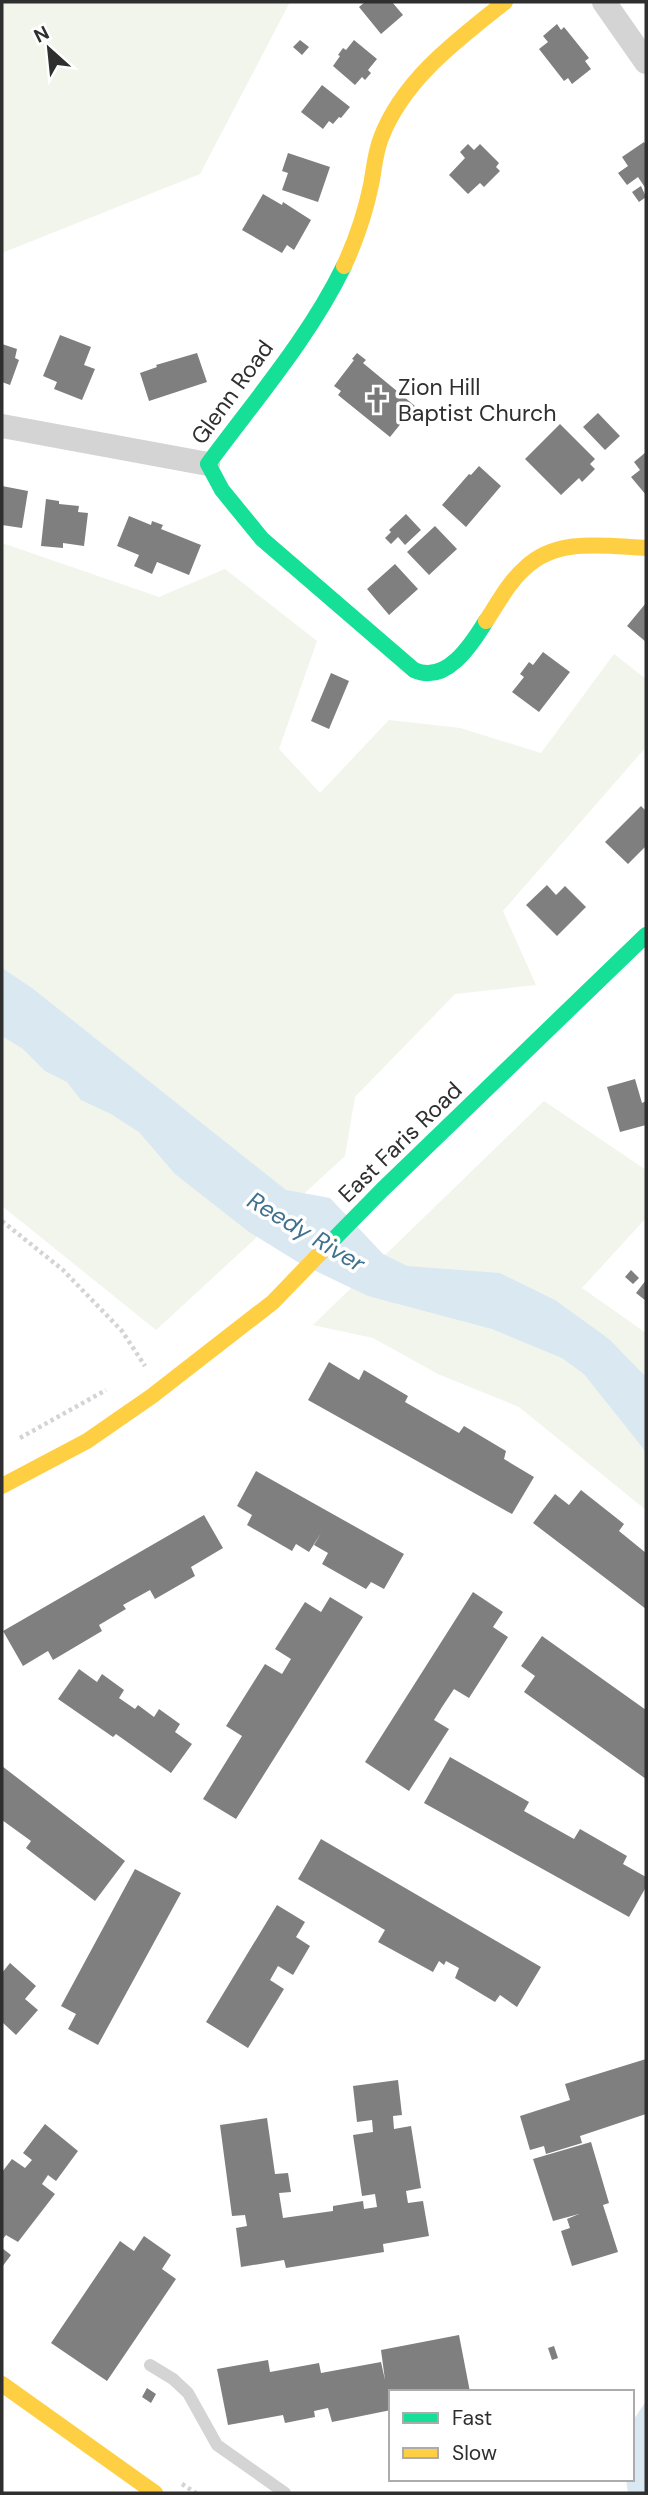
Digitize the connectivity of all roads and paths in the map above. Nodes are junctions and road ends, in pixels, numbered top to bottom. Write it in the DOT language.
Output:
graph roads {
  1 [pos="505,2"];
  2 [pos="604,2"];
  3 [pos="646,62"];
  4 [pos="2,426"];
  5 [pos="208,464"];
  6 [pos="646,548"];
  7 [pos="645,938"];
  8 [pos="2,1222"];
  9 [pos="135,1374"];
  10 [pos="112,1387"];
  11 [pos="20,1438"];
  12 [pos="2,1486"];
  13 [pos="150,2365"];
  14 [pos="2,2384"];
  15 [pos="155,2493"];
  16 [pos="285,2493"];
  1 -- 5 [label="street, Glenn Road"];
  2 -- 3 [label="street"];
  4 -- 5 [label="street"];
  5 -- 6 [label="street, Glenn Road"];
  7 -- 12 [label="street, East Faris Road"];
  8 -- 9 [label="path"];
  10 -- 11 [label="path"];
  13 -- 16 [label="lane"];
  14 -- 15 [label="street"];
}
